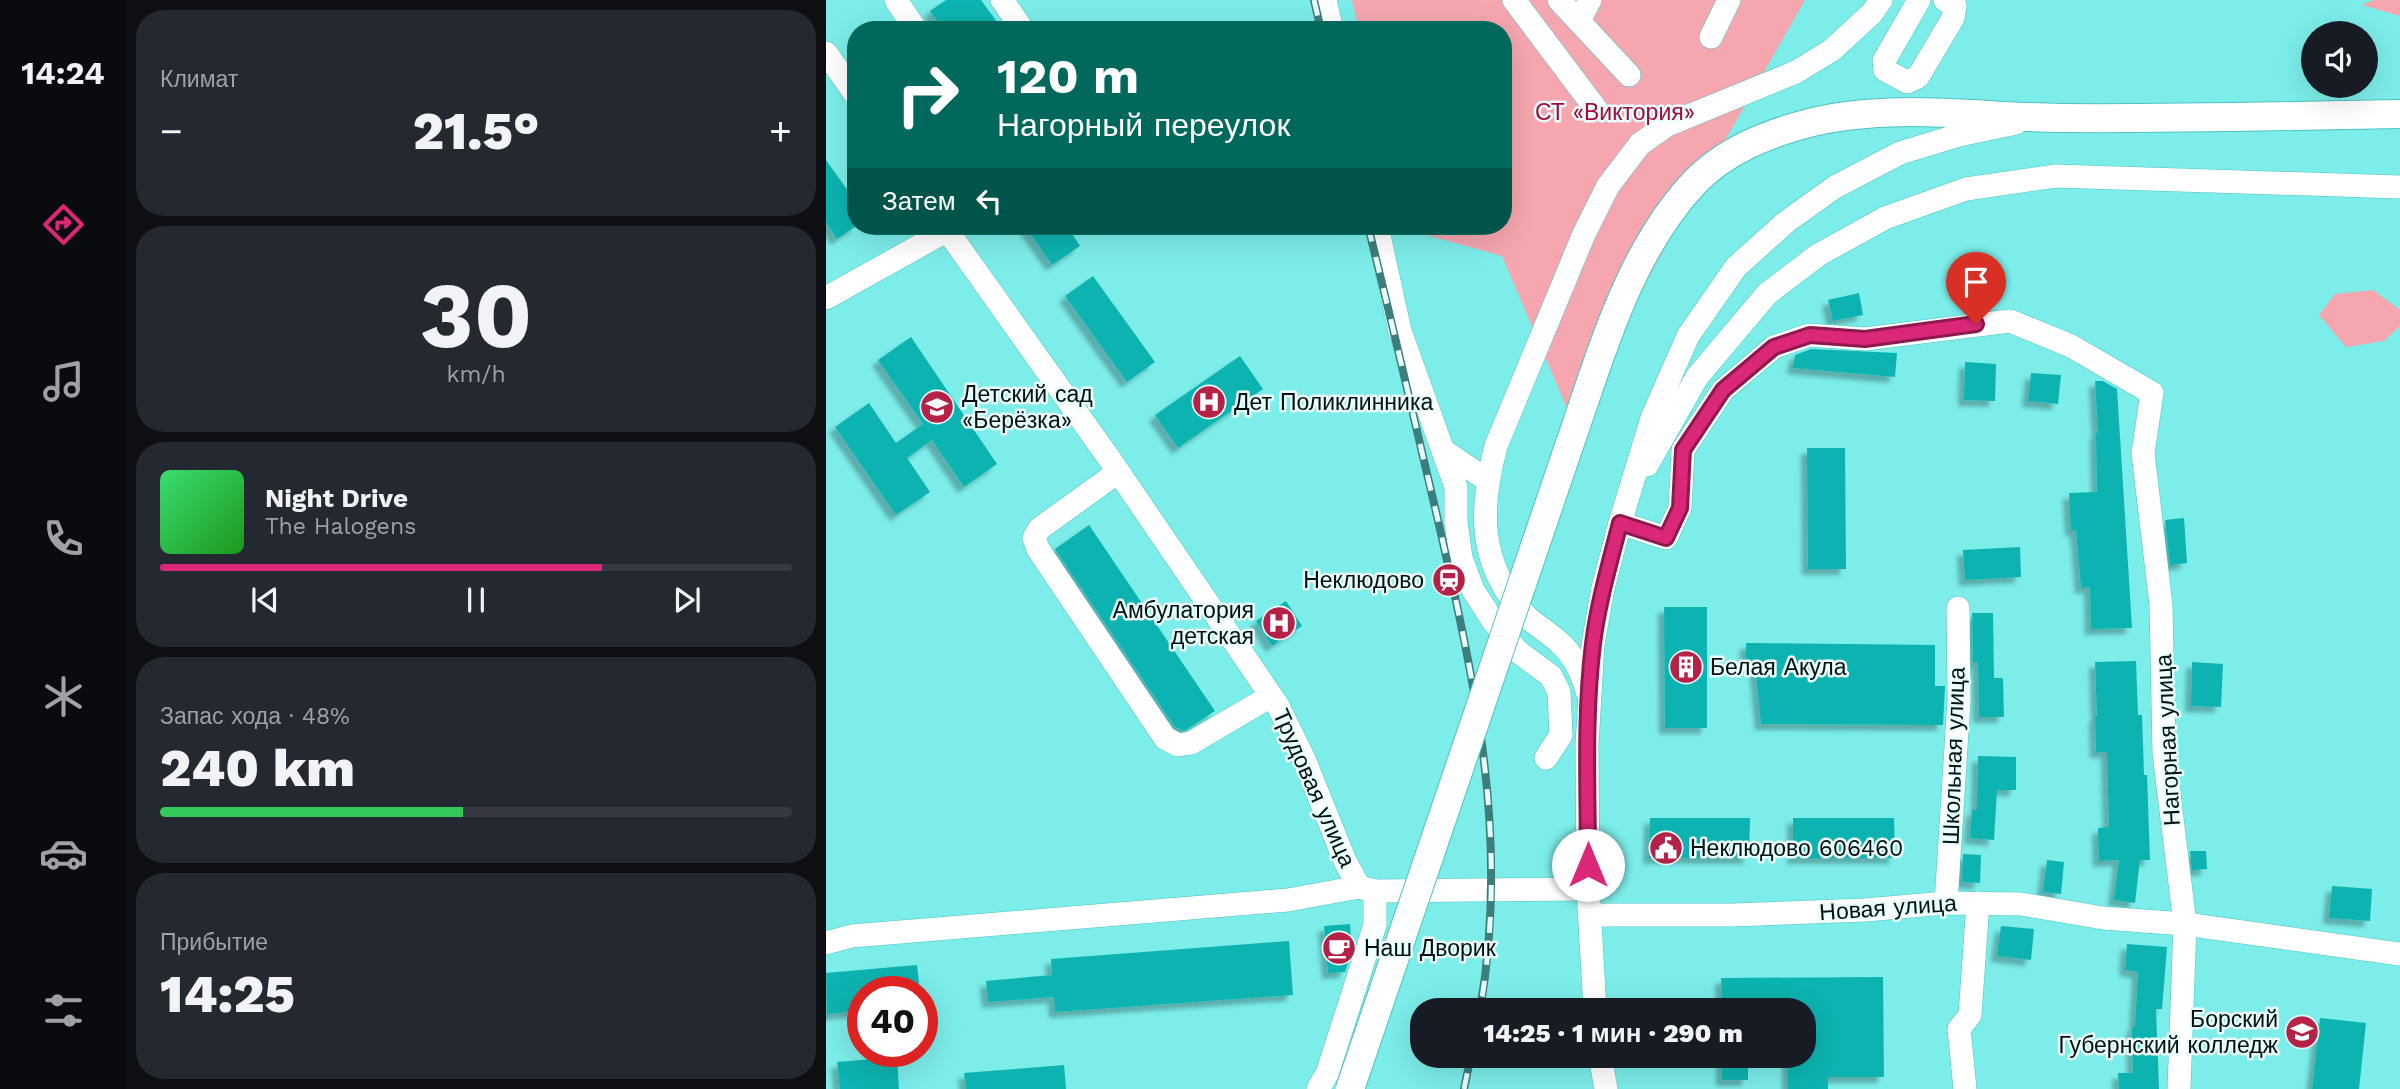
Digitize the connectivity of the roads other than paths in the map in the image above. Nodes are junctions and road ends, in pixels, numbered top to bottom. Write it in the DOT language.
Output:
graph roads {
  1 [pos="896,0"];
  2 [pos="1002,0"];
  3 [pos="1325,0"];
  4 [pos="1514,0"];
  5 [pos="1559,0"];
  6 [pos="1590,0"];
  7 [pos="1729,0"];
  8 [pos="1919,0"];
  9 [pos="1945,0"];
  10 [pos="1877,6"];
  11 [pos="910,21"];
  12 [pos="1017,21"];
  13 [pos="1330,21"];
  14 [pos="1579,21"];
  15 [pos="1902,28"];
  16 [pos="1711,37"];
  17 [pos="826,54"];
  18 [pos="1629,75"];
  19 [pos="847,83"];
  20 [pos="1596,109"];
  21 [pos="2400,114"];
  22 [pos="2060,118"];
  23 [pos="2400,187"];
  24 [pos="935,235"];
  25 [pos="955,235"];
  26 [pos="1379,235"];
  27 [pos="826,298"];
  28 [pos="1444,451"];
  29 [pos="1118,472"];
  30 [pos="1488,480"];
  31 [pos="1628,498"];
  32 [pos="1620,523"];
  33 [pos="1958,608"];
  34 [pos="1271,696"];
  35 [pos="1590,697"];
  36 [pos="1561,735"];
  37 [pos="1587,745"];
  38 [pos="1546,758"];
  39 [pos="1367,889"];
  40 [pos="1588,889"];
  41 [pos="1947,903"];
  42 [pos="1978,903"];
  43 [pos="1590,915"];
  44 [pos="2185,924"];
  45 [pos="826,943"];
  46 [pos="2400,954"];
  47 [pos="1594,998"];
  48 [pos="1596,1068"];
  49 [pos="1602,1068"];
  50 [pos="1318,1089"];
  51 [pos="1350,1089"];
  52 [pos="1592,1089"];
  53 [pos="1606,1089"];
  54 [pos="1965,1089"];
  55 [pos="2179,1089"];
  1 -- 11 [label="street"];
  2 -- 12 [label="street"];
  3 -- 13 [label="street"];
  4 -- 20 [label="street"];
  5 -- 14 [label="street"];
  6 -- 14 [label="street"];
  7 -- 16 [label="street"];
  8 -- 15 [label="street"];
  9 -- 15 [label="street"];
  10 -- 15 [label="street"];
  10 -- 30 [label="street"];
  14 -- 18 [label="street"];
  17 -- 19 [label="street"];
  21 -- 22 [label="main road"];
  22 -- 31 [label="street"];
  22 -- 51 [label="main road, bridge"];
  23 -- 31 [label="street"];
  24 -- 27 [label="street"];
  25 -- 29 [label="street, Трудовая улица"];
  26 -- 28 [label="street"];
  28 -- 30 [label="street"];
  28 -- 36 [label="street"];
  29 -- 34 [label="street, Трудовая улица"];
  29 -- 34 [label="street"];
  30 -- 35 [label="street"];
  31 -- 32 [label="street"];
  32 -- 35 [label="street"];
  32 -- 44 [label="street, Нагорная улица"];
  33 -- 41 [label="street, Школьная улица"];
  34 -- 39 [label="street, Трудовая улица"];
  35 -- 37 [label="street"];
  36 -- 37 [label="street"];
  36 -- 38 [label="street"];
  37 -- 40 [label="street"];
  39 -- 40 [label="street, Трудовая улица"];
  39 -- 45 [label="street"];
  39 -- 50 [label="street"];
  40 -- 43 [label="street"];
  41 -- 42 [label="street, Новая улица"];
  41 -- 43 [label="street, Новая улица"];
  42 -- 44 [label="street, Новая улица"];
  42 -- 54 [label="street"];
  43 -- 47 [label="street"];
  44 -- 46 [label="street, Новая улица"];
  44 -- 55 [label="street, Нагорная улица"];
  48 -- 52 [label="street"];
  49 -- 53 [label="street"];
}
